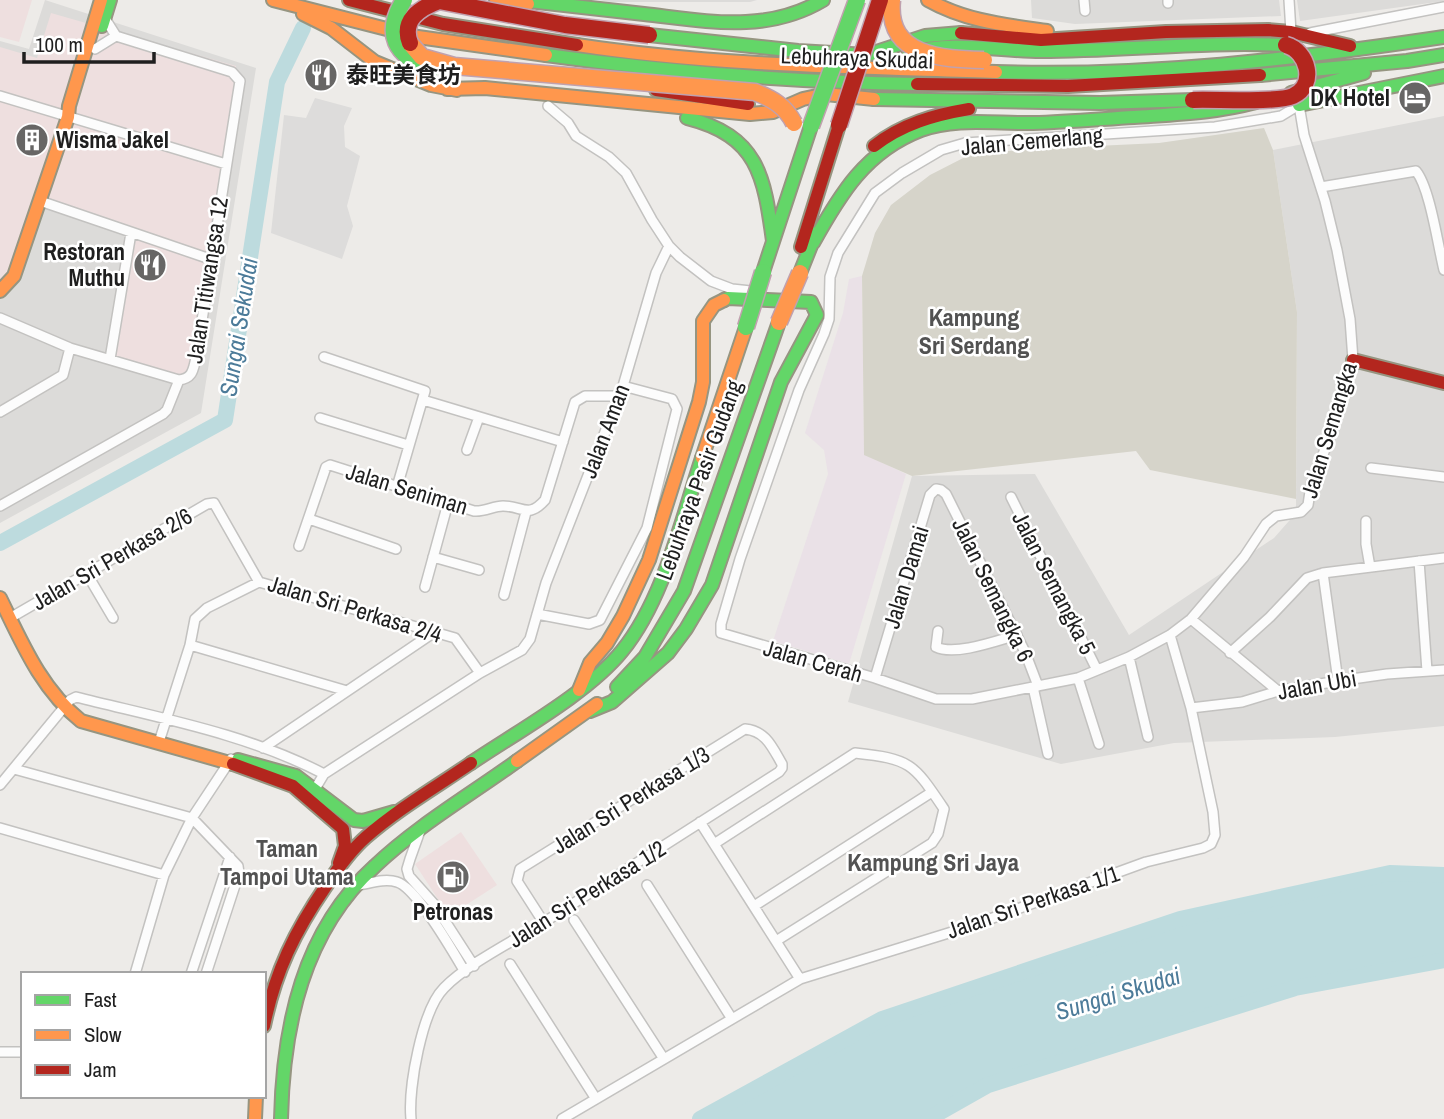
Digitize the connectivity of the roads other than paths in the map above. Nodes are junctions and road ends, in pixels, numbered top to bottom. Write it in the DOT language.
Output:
graph roads {
  1 [pos="101,0"];
  2 [pos="110,0"];
  3 [pos="349,0"];
  4 [pos="404,0"];
  5 [pos="496,0"];
  6 [pos="520,0"];
  7 [pos="823,0"];
  8 [pos="857,0"];
  9 [pos="880,0"];
  10 [pos="892,0"];
  11 [pos="928,0"];
  12 [pos="1084,0"];
  13 [pos="1289,0"];
  14 [pos="276,1"];
  15 [pos="1444,7"];
  16 [pos="1085,11"];
  17 [pos="104,17"];
  18 [pos="732,24"];
  19 [pos="117,36"];
  20 [pos="1081,36"];
  21 [pos="1294,37"];
  22 [pos="1444,37"];
  23 [pos="95,49"];
  24 [pos="1368,49"];
  25 [pos="1444,55"];
  26 [pos="1407,61"];
  27 [pos="850,67"];
  28 [pos="1444,76"];
  29 [pos="838,83"];
  30 [pos="1308,88"];
  31 [pos="447,89"];
  32 [pos="0,96"];
  33 [pos="1017,105"];
  34 [pos="1299,105"];
  35 [pos="548,106"];
  36 [pos="68,117"];
  37 [pos="226,164"];
  38 [pos="1321,187"];
  39 [pos="790,190"];
  40 [pos="40,201"];
  41 [pos="131,233"];
  42 [pos="773,241"];
  43 [pos="813,243"];
  44 [pos="669,246"];
  45 [pos="210,259"];
  46 [pos="1444,270"];
  47 [pos="797,273"];
  48 [pos="0,291"];
  49 [pos="828,294"];
  50 [pos="0,318"];
  51 [pos="71,348"];
  52 [pos="324,357"];
  53 [pos="110,359"];
  54 [pos="1353,360"];
  55 [pos="179,380"];
  56 [pos="1444,383"];
  57 [pos="623,386"];
  58 [pos="619,396"];
  59 [pos="423,400"];
  60 [pos="0,412"];
  61 [pos="479,417"];
  62 [pos="320,418"];
  63 [pos="563,442"];
  64 [pos="408,445"];
  65 [pos="467,450"];
  66 [pos="1371,468"];
  67 [pos="1444,477"];
  68 [pos="397,487"];
  69 [pos="946,494"];
  70 [pos="1011,497"];
  71 [pos="214,503"];
  72 [pos="448,503"];
  73 [pos="0,506"];
  74 [pos="526,512"];
  75 [pos="309,519"];
  76 [pos="1366,521"];
  77 [pos="299,547"];
  78 [pos="396,549"];
  79 [pos="433,557"];
  80 [pos="1444,558"];
  81 [pos="1419,561"];
  82 [pos="1370,567"];
  83 [pos="479,570"];
  84 [pos="1324,573"];
  85 [pos="87,574"];
  86 [pos="259,582"];
  87 [pos="425,587"];
  88 [pos="504,595"];
  89 [pos="0,598"];
  90 [pos="537,614"];
  91 [pos="10,618"];
  92 [pos="113,618"];
  93 [pos="1191,619"];
  94 [pos="436,631"];
  95 [pos="938,631"];
  96 [pos="721,634"];
  97 [pos="1017,635"];
  98 [pos="1170,635"];
  99 [pos="190,645"];
  100 [pos="1230,653"];
  101 [pos="1129,657"];
  102 [pos="1097,670"];
  103 [pos="1444,670"];
  104 [pos="1427,671"];
  105 [pos="480,673"];
  106 [pos="876,678"];
  107 [pos="1078,678"];
  108 [pos="1338,681"];
  109 [pos="1036,687"];
  110 [pos="906,688"];
  111 [pos="579,690"];
  112 [pos="347,691"];
  113 [pos="1278,691"];
  114 [pos="1191,708"];
  115 [pos="64,709"];
  116 [pos="590,711"];
  117 [pos="168,720"];
  118 [pos="1148,737"];
  119 [pos="159,742"];
  120 [pos="1099,744"];
  121 [pos="263,748"];
  122 [pos="1048,754"];
  123 [pos="228,761"];
  124 [pos="782,768"];
  125 [pos="13,769"];
  126 [pos="324,774"];
  127 [pos="0,785"];
  128 [pos="315,789"];
  129 [pos="932,792"];
  130 [pos="405,810"];
  131 [pos="192,818"];
  132 [pos="700,822"];
  133 [pos="0,828"];
  134 [pos="421,830"];
  135 [pos="714,844"];
  136 [pos="230,858"];
  137 [pos="337,870"];
  138 [pos="164,875"];
  139 [pos="647,886"];
  140 [pos="353,887"];
  141 [pos="754,906"];
  142 [pos="574,920"];
  143 [pos="544,923"];
  144 [pos="776,941"];
  145 [pos="510,964"];
  146 [pos="474,966"];
  147 [pos="136,972"];
  148 [pos="192,972"];
  149 [pos="207,972"];
  150 [pos="465,972"];
  151 [pos="800,979"];
  152 [pos="266,1016"];
  153 [pos="732,1018"];
  154 [pos="0,1052"];
  155 [pos="21,1052"];
  156 [pos="664,1059"];
  157 [pos="256,1098"];
  158 [pos="596,1099"];
  159 [pos="256,1119"];
  160 [pos="281,1119"];
  161 [pos="411,1119"];
  162 [pos="562,1119"];
  1 -- 36 [label="main road"];
  2 -- 17 [label="main road"];
  3 -- 27 [label="main road, Lebuhraya Skudai"];
  4 -- 29 [label="main road, bridge"];
  5 -- 18 [label="main road"];
  6 -- 18 [label="main road"];
  7 -- 18 [label="main road"];
  8 -- 39 [label="main road, Lebuhraya Pasir Gudang, bridge"];
  9 -- 47 [label="main road, Lebuhraya Pasir Gudang, bridge"];
  10 -- 21 [label="main road, bridge"];
  11 -- 20 [label="main road"];
  12 -- 16 [label="street"];
  13 -- 21 [label="street"];
  14 -- 29 [label="main road, Lebuhraya Skudai"];
  14 -- 31 [label="main road"];
  15 -- 21 [label="street"];
  17 -- 19 [label="street"];
  17 -- 23 [label="main road"];
  19 -- 23 [label="street"];
  19 -- 37 [label="street, Jalan Titiwangsa 12"];
  20 -- 21 [label="main road"];
  20 -- 39 [label="main road, bridge"];
  21 -- 24 [label="main road"];
  21 -- 27 [label="main road"];
  21 -- 33 [label="main road, bridge"];
  22 -- 24 [label="main road, Lebuhraya Skudai"];
  23 -- 36 [label="main road"];
  24 -- 27 [label="main road, Lebuhraya Skudai"];
  25 -- 26 [label="main road, Lebuhraya Skudai"];
  26 -- 29 [label="main road, Lebuhraya Skudai"];
  26 -- 30 [label="main road"];
  28 -- 34 [label="main road"];
  30 -- 34 [label="main road"];
  30 -- 43 [label="main road"];
  31 -- 33 [label="main road"];
  31 -- 35 [label="main road"];
  32 -- 36 [label="street"];
  33 -- 43 [label="main road"];
  34 -- 38 [label="street, Jalan Semangka"];
  34 -- 49 [label="street, Jalan Cemerlang"];
  35 -- 42 [label="main road"];
  35 -- 44 [label="street"];
  36 -- 37 [label="street"];
  36 -- 40 [label="main road"];
  37 -- 45 [label="street, Jalan Titiwangsa 12"];
  38 -- 46 [label="street"];
  38 -- 54 [label="street, Jalan Semangka"];
  39 -- 42 [label="main road, Lebuhraya Pasir Gudang"];
  40 -- 41 [label="street"];
  40 -- 48 [label="main road"];
  41 -- 45 [label="street"];
  41 -- 53 [label="street"];
  42 -- 111 [label="main road, Lebuhraya Pasir Gudang, bridge"];
  43 -- 47 [label="main road"];
  44 -- 49 [label="street"];
  44 -- 57 [label="street, Jalan Aman"];
  45 -- 55 [label="street, Jalan Titiwangsa 12"];
  47 -- 116 [label="main road, Lebuhraya Pasir Gudang, bridge"];
  49 -- 96 [label="street, Jalan Cemerlang"];
  50 -- 51 [label="street"];
  51 -- 53 [label="street"];
  51 -- 60 [label="street"];
  52 -- 59 [label="street"];
  53 -- 55 [label="street"];
  54 -- 56 [label="main road"];
  54 -- 93 [label="street, Jalan Semangka"];
  55 -- 73 [label="street, Jalan Titiwangsa 12"];
  57 -- 58 [label="street, Jalan Aman"];
  57 -- 90 [label="street"];
  58 -- 63 [label="street"];
  58 -- 90 [label="street, Jalan Aman"];
  59 -- 61 [label="street"];
  59 -- 64 [label="street"];
  61 -- 63 [label="street"];
  61 -- 65 [label="street"];
  62 -- 64 [label="street"];
  63 -- 74 [label="street"];
  64 -- 68 [label="street"];
  66 -- 67 [label="street"];
  68 -- 72 [label="street, Jalan Seniman"];
  68 -- 75 [label="street, Jalan Seniman"];
  69 -- 97 [label="street, Jalan Semangka 6"];
  69 -- 106 [label="street, Jalan Damai"];
  70 -- 102 [label="street, Jalan Semangka 5"];
  71 -- 85 [label="street, Jalan Sri Perkasa 2/6"];
  71 -- 86 [label="street, Jalan Sri Perkasa 2/4"];
  72 -- 74 [label="street, Jalan Seniman"];
  72 -- 79 [label="street"];
  74 -- 88 [label="street"];
  75 -- 77 [label="street, Jalan Seniman"];
  75 -- 78 [label="street"];
  76 -- 82 [label="street"];
  79 -- 83 [label="street"];
  79 -- 87 [label="street"];
  80 -- 81 [label="street"];
  81 -- 82 [label="street"];
  81 -- 104 [label="street"];
  82 -- 84 [label="street"];
  84 -- 100 [label="street"];
  84 -- 108 [label="street"];
  85 -- 91 [label="street, Jalan Sri Perkasa 2/6"];
  85 -- 92 [label="street"];
  86 -- 94 [label="street, Jalan Sri Perkasa 2/4"];
  86 -- 99 [label="street"];
  89 -- 91 [label="main road"];
  90 -- 105 [label="street, Jalan Aman"];
  91 -- 115 [label="main road"];
  93 -- 98 [label="street, Jalan Semangka"];
  93 -- 100 [label="street"];
  94 -- 105 [label="street, Jalan Sri Perkasa 2/4"];
  94 -- 112 [label="street"];
  95 -- 97 [label="street"];
  96 -- 106 [label="street, Jalan Cerah"];
  97 -- 109 [label="street, Jalan Semangka 6"];
  98 -- 101 [label="street, Jalan Semangka"];
  98 -- 114 [label="street, Jalan Sri Perkasa 1/1"];
  99 -- 112 [label="street"];
  99 -- 117 [label="street"];
  100 -- 113 [label="street"];
  101 -- 102 [label="street, Jalan Semangka"];
  101 -- 118 [label="street"];
  102 -- 107 [label="street, Jalan Semangka"];
  103 -- 104 [label="street, Jalan Ubi"];
  104 -- 108 [label="street, Jalan Ubi"];
  105 -- 126 [label="street"];
  106 -- 110 [label="street, Jalan Cerah"];
  107 -- 109 [label="street, Jalan Semangka"];
  107 -- 120 [label="street"];
  108 -- 113 [label="street, Jalan Ubi"];
  109 -- 110 [label="street, Jalan Semangka"];
  109 -- 122 [label="street, Jalan Semangka 6"];
  111 -- 116 [label="main road"];
  111 -- 130 [label="main road, Lebuhraya Pasir Gudang"];
  112 -- 121 [label="street"];
  113 -- 114 [label="street, Jalan Ubi"];
  114 -- 151 [label="street, Jalan Sri Perkasa 1/1"];
  115 -- 117 [label="street"];
  115 -- 119 [label="main road"];
  115 -- 125 [label="street"];
  116 -- 134 [label="main road, Lebuhraya Pasir Gudang"];
  117 -- 119 [label="street"];
  117 -- 121 [label="street"];
  119 -- 123 [label="main road"];
  121 -- 126 [label="street"];
  123 -- 128 [label="main road"];
  123 -- 131 [label="street"];
  123 -- 137 [label="main road"];
  124 -- 132 [label="street, Jalan Sri Perkasa 1/2"];
  124 -- 143 [label="street, Jalan Sri Perkasa 1/3"];
  125 -- 127 [label="street"];
  125 -- 131 [label="street"];
  126 -- 128 [label="street"];
  128 -- 130 [label="main road"];
  129 -- 135 [label="street"];
  129 -- 141 [label="street"];
  129 -- 144 [label="street"];
  130 -- 137 [label="main road, Lebuhraya Pasir Gudang"];
  131 -- 136 [label="street"];
  131 -- 138 [label="street"];
  132 -- 135 [label="street"];
  132 -- 143 [label="street, Jalan Sri Perkasa 1/2"];
  133 -- 138 [label="street"];
  134 -- 140 [label="main road, Lebuhraya Pasir Gudang"];
  134 -- 146 [label="street"];
  135 -- 141 [label="street"];
  136 -- 148 [label="street"];
  136 -- 149 [label="street"];
  137 -- 152 [label="main road, Lebuhraya Pasir Gudang"];
  138 -- 147 [label="street"];
  139 -- 153 [label="street"];
  140 -- 150 [label="street"];
  140 -- 160 [label="main road, Lebuhraya Pasir Gudang"];
  141 -- 144 [label="street"];
  142 -- 156 [label="street"];
  143 -- 146 [label="street, Jalan Sri Perkasa 1/2"];
  144 -- 151 [label="street"];
  145 -- 158 [label="street"];
  146 -- 150 [label="street, Jalan Sri Perkasa 1/2"];
  150 -- 161 [label="street, Jalan Sri Perkasa 1/2"];
  151 -- 153 [label="street, Jalan Sri Perkasa 1/1"];
  153 -- 156 [label="street, Jalan Sri Perkasa 1/1"];
  154 -- 155 [label="street"];
  156 -- 158 [label="street, Jalan Sri Perkasa 1/1"];
  157 -- 159 [label="main road"];
  158 -- 162 [label="street, Jalan Sri Perkasa 1/1"];
}
